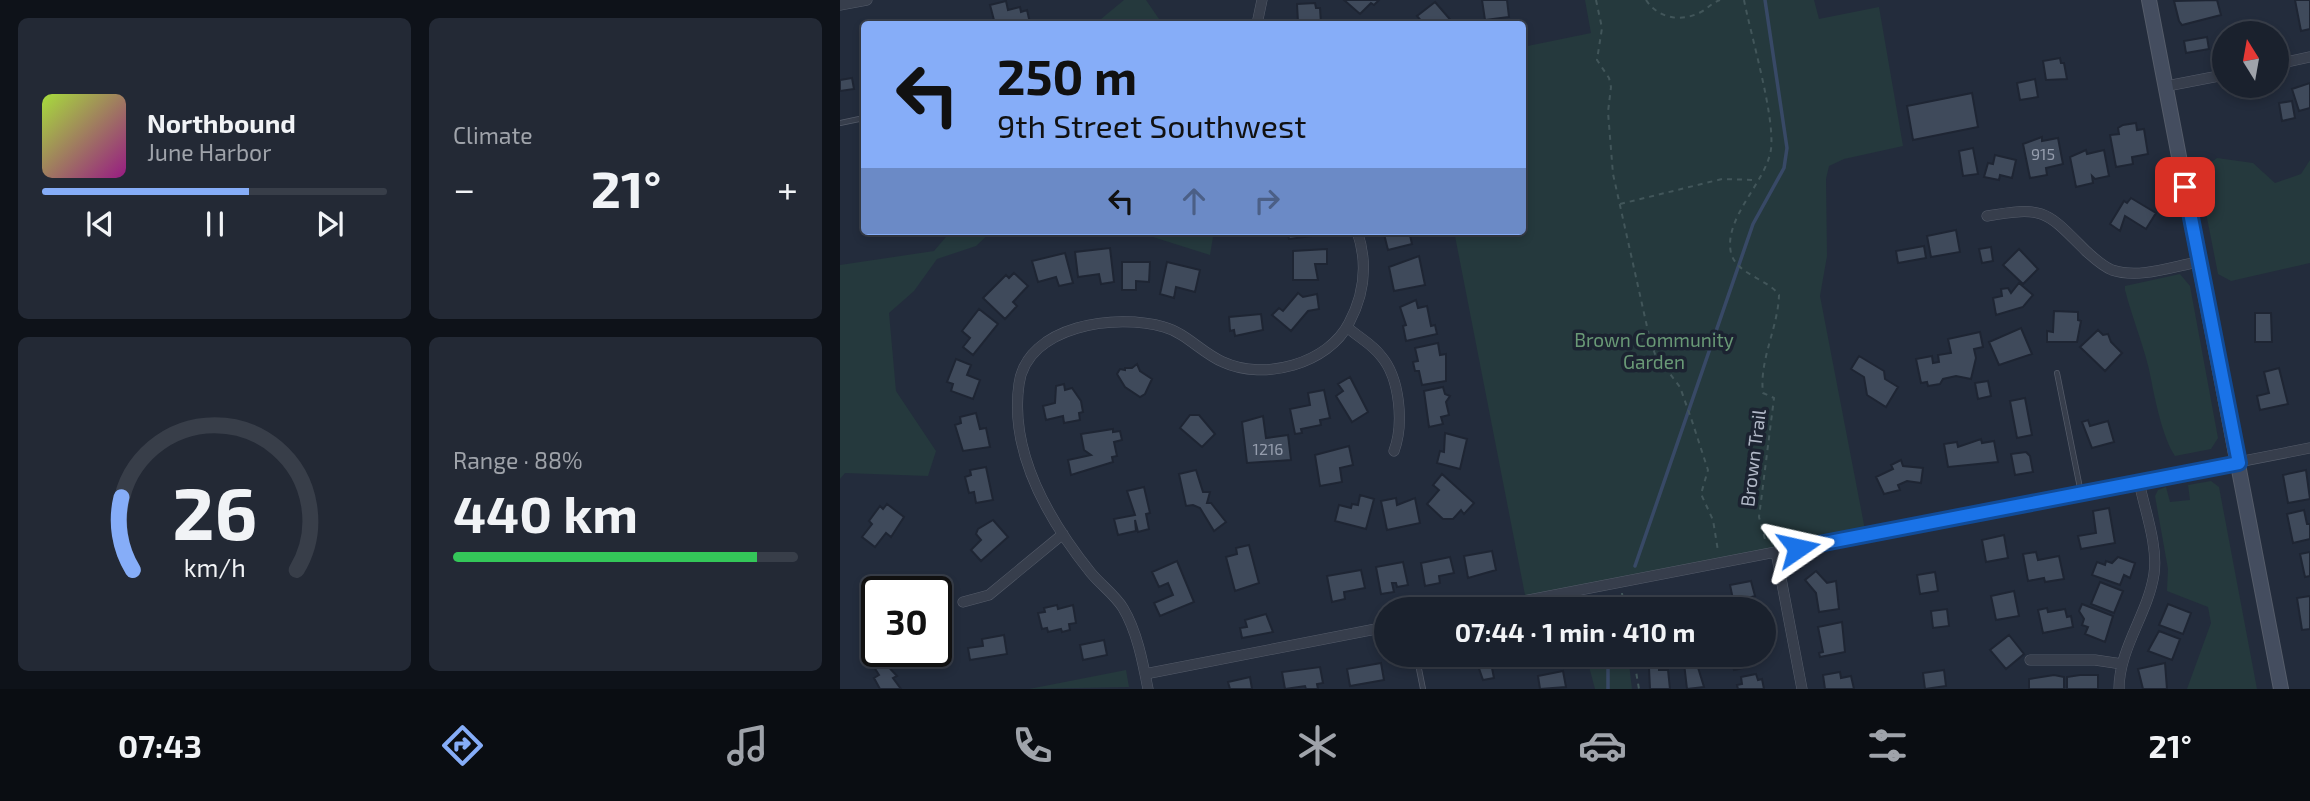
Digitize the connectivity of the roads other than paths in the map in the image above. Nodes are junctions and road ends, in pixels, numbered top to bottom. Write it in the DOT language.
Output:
graph roads {
  1 [pos="867,0"];
  2 [pos="1262,0"];
  3 [pos="2149,0"];
  4 [pos="840,5"];
  5 [pos="1258,21"];
  6 [pos="2310,57"];
  7 [pos="2289,61"];
  8 [pos="2212,77"];
  9 [pos="2167,86"];
  10 [pos="861,118"];
  11 [pos="840,122"];
  12 [pos="1987,216"];
  13 [pos="1358,235"];
  14 [pos="2198,262"];
  15 [pos="1347,327"];
  16 [pos="2057,373"];
  17 [pos="2310,449"];
  18 [pos="1394,451"];
  19 [pos="2239,463"];
  20 [pos="2139,482"];
  21 [pos="2081,494"];
  22 [pos="1063,534"];
  23 [pos="1776,552"];
  24 [pos="1544,597"];
  25 [pos="963,602"];
  26 [pos="1374,629"];
  27 [pos="2030,660"];
  28 [pos="2122,664"];
  29 [pos="1419,667"];
  30 [pos="1145,674"];
  31 [pos="1148,689"];
  32 [pos="1423,689"];
  33 [pos="1802,689"];
  34 [pos="2119,689"];
  35 [pos="2281,689"];
  1 -- 4 [label="street"];
  2 -- 5 [label="street"];
  3 -- 9 [label="main road"];
  6 -- 7 [label="street"];
  8 -- 9 [label="street"];
  9 -- 14 [label="main road"];
  10 -- 11 [label="lane"];
  12 -- 14 [label="street"];
  13 -- 15 [label="street"];
  14 -- 19 [label="main road"];
  15 -- 18 [label="street"];
  15 -- 22 [label="street"];
  16 -- 21 [label="lane"];
  17 -- 19 [label="street"];
  19 -- 20 [label="street"];
  19 -- 35 [label="main road"];
  20 -- 21 [label="street"];
  20 -- 28 [label="street"];
  21 -- 23 [label="street"];
  22 -- 25 [label="street"];
  22 -- 30 [label="street"];
  23 -- 24 [label="street"];
  23 -- 33 [label="street"];
  26 -- 30 [label="street"];
  27 -- 28 [label="street"];
  28 -- 34 [label="street"];
  29 -- 32 [label="lane"];
  30 -- 31 [label="street"];
}
